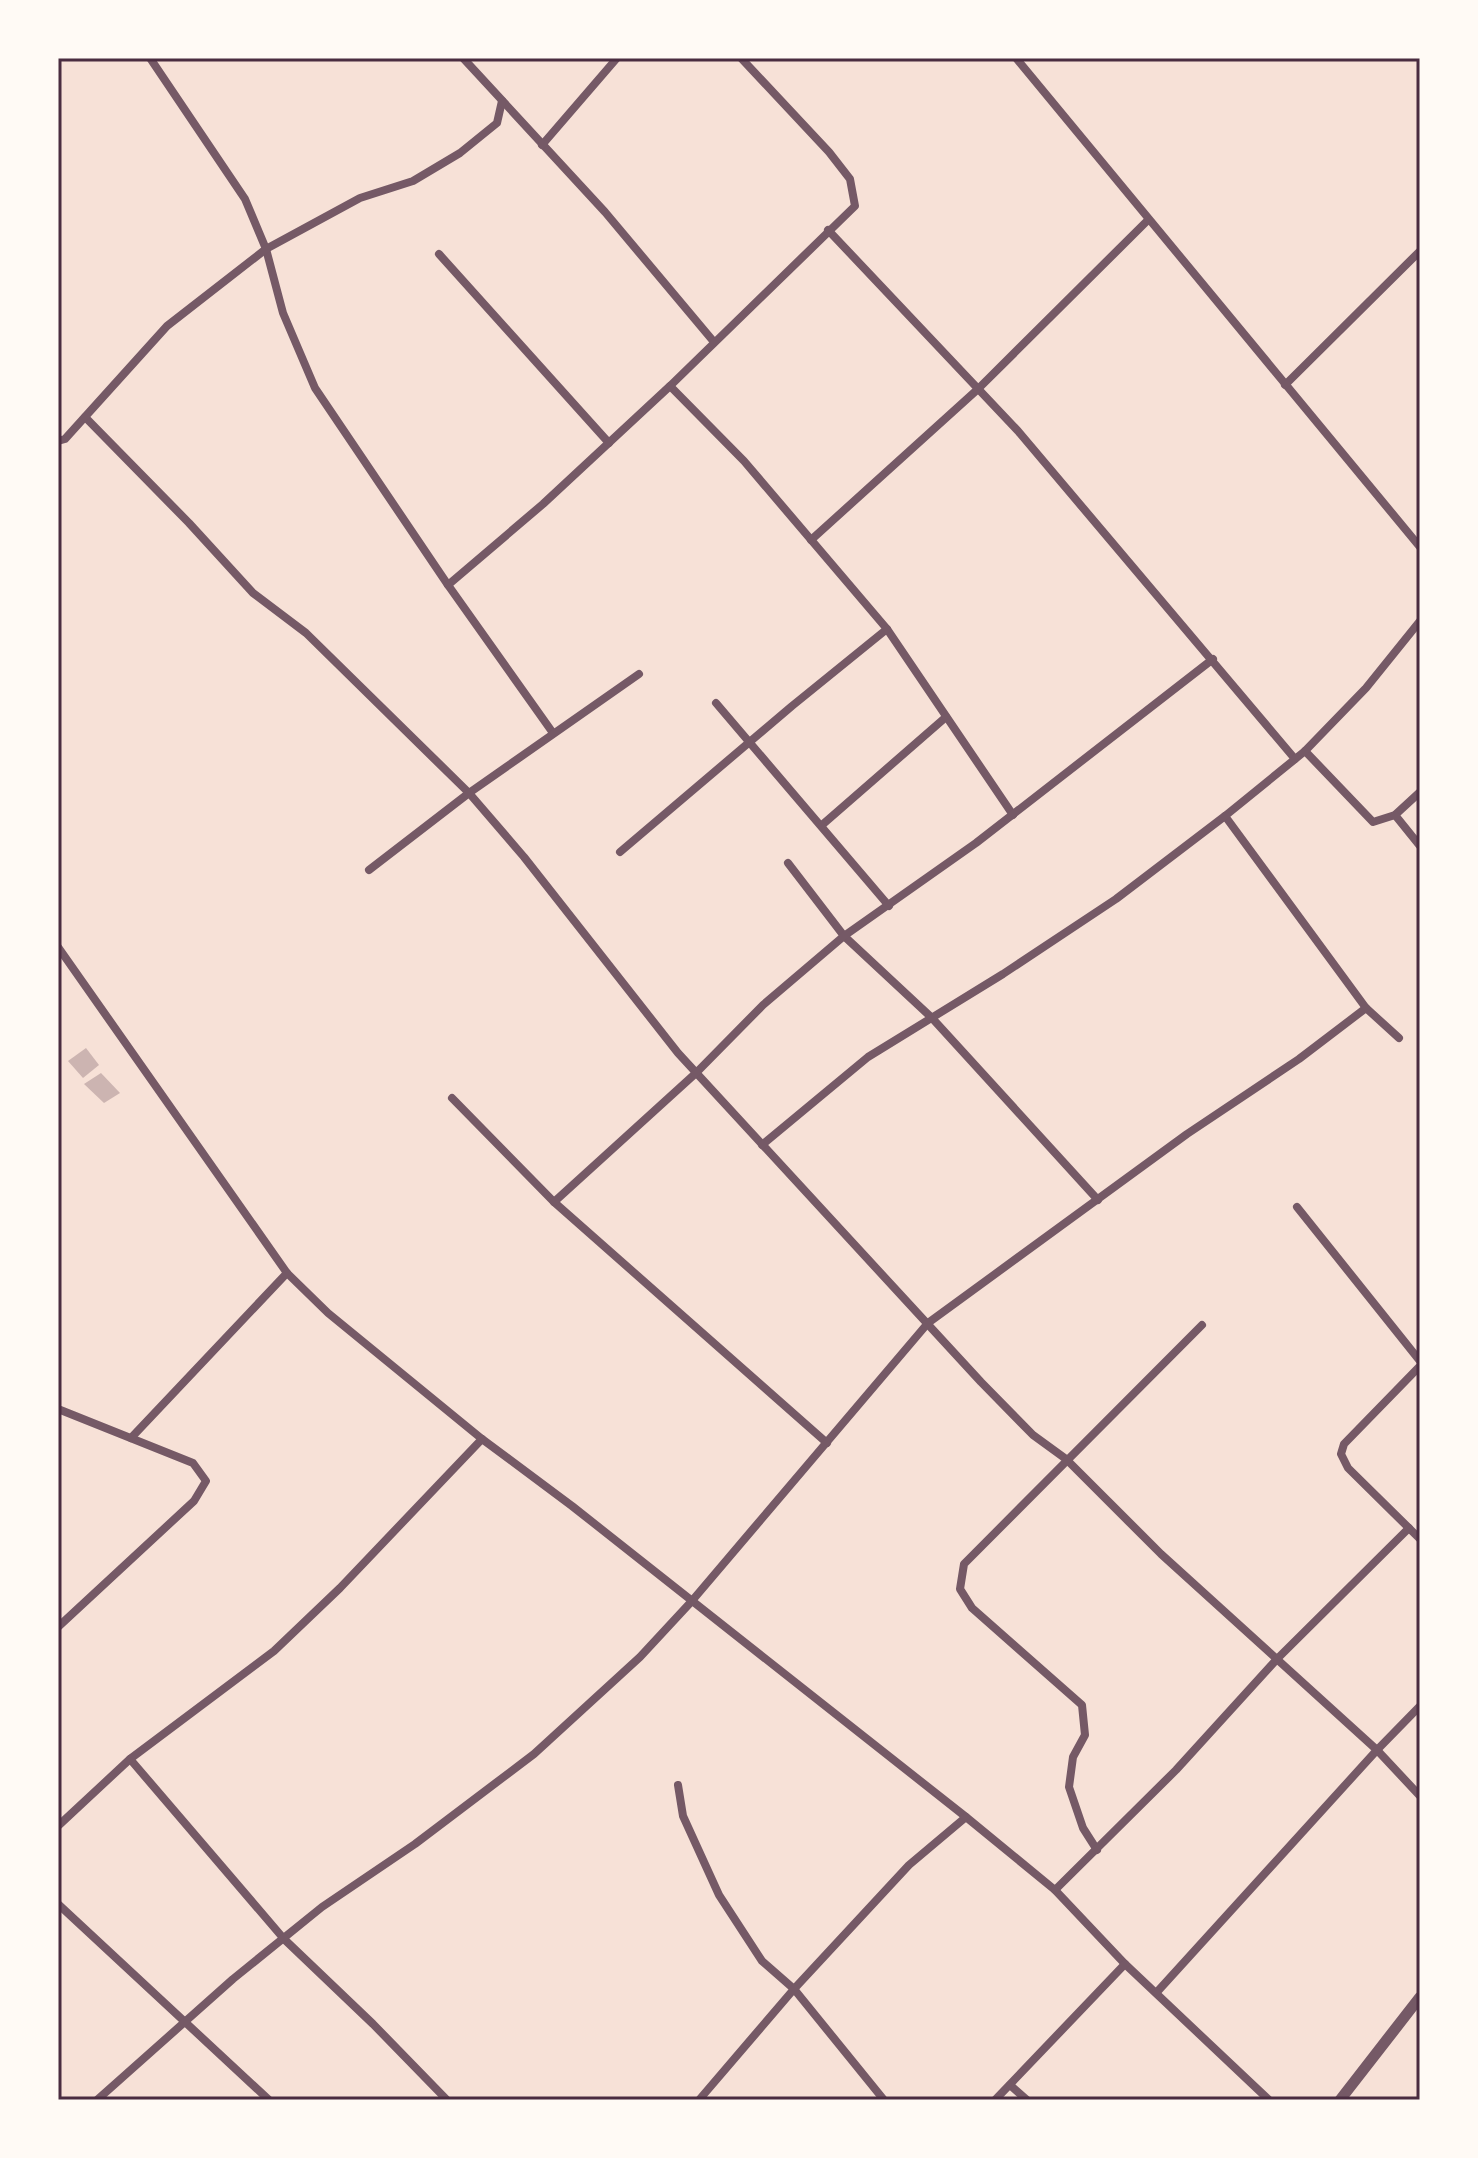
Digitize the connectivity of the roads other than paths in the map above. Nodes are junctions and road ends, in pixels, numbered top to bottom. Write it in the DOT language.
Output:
graph roads {
  1 [pos="150,58"];
  2 [pos="463,58"];
  3 [pos="617,58"];
  4 [pos="741,58"];
  5 [pos="1016,58"];
  6 [pos="502,101"];
  7 [pos="542,145"];
  8 [pos="1148,220"];
  9 [pos="828,230"];
  10 [pos="266,249"];
  11 [pos="1420,251"];
  12 [pos="439,254"];
  13 [pos="714,342"];
  14 [pos="1285,385"];
  15 [pos="670,386"];
  16 [pos="978,389"];
  17 [pos="85,417"];
  18 [pos="58,441"];
  19 [pos="609,443"];
  20 [pos="811,540"];
  21 [pos="1420,547"];
  22 [pos="448,585"];
  23 [pos="1420,621"];
  24 [pos="887,629"];
  25 [pos="1213,659"];
  26 [pos="639,674"];
  27 [pos="716,703"];
  28 [pos="946,717"];
  29 [pos="553,733"];
  30 [pos="751,742"];
  31 [pos="1305,751"];
  32 [pos="1295,759"];
  33 [pos="1420,792"];
  34 [pos="469,793"];
  35 [pos="1013,815"];
  36 [pos="1395,815"];
  37 [pos="1225,816"];
  38 [pos="822,825"];
  39 [pos="1420,846"];
  40 [pos="620,852"];
  41 [pos="788,863"];
  42 [pos="369,870"];
  43 [pos="889,906"];
  44 [pos="844,936"];
  45 [pos="58,947"];
  46 [pos="1366,1008"];
  47 [pos="932,1018"];
  48 [pos="1399,1038"];
  49 [pos="696,1073"];
  50 [pos="452,1098"];
  51 [pos="762,1145"];
  52 [pos="1098,1200"];
  53 [pos="554,1202"];
  54 [pos="1297,1207"];
  55 [pos="287,1273"];
  56 [pos="928,1323"];
  57 [pos="1202,1325"];
  58 [pos="1420,1363"];
  59 [pos="60,1415"];
  60 [pos="131,1438"];
  61 [pos="482,1439"];
  62 [pos="827,1443"];
  63 [pos="1066,1459"];
  64 [pos="1409,1528"];
  65 [pos="1420,1539"];
  66 [pos="691,1602"];
  67 [pos="58,1627"];
  68 [pos="1277,1659"];
  69 [pos="1420,1706"];
  70 [pos="1377,1750"];
  71 [pos="130,1759"];
  72 [pos="678,1785"];
  73 [pos="1420,1796"];
  74 [pos="966,1817"];
  75 [pos="58,1826"];
  76 [pos="1097,1850"];
  77 [pos="1055,1890"];
  78 [pos="58,1904"];
  79 [pos="284,1939"];
  80 [pos="1125,1964"];
  81 [pos="794,1989"];
  82 [pos="1157,1992"];
  83 [pos="1420,1997"];
  84 [pos="186,2021"];
  85 [pos="1010,2085"];
  86 [pos="97,2100"];
  87 [pos="269,2100"];
  88 [pos="447,2100"];
  89 [pos="699,2100"];
  90 [pos="884,2100"];
  91 [pos="995,2100"];
  92 [pos="1027,2100"];
  93 [pos="1269,2100"];
  94 [pos="1340,2100"];
  1 -- 10 [label="street"];
  2 -- 6 [label="street"];
  3 -- 7 [label="street"];
  4 -- 9 [label="street"];
  5 -- 8 [label="street"];
  6 -- 7 [label="street"];
  6 -- 10 [label="street"];
  7 -- 13 [label="street"];
  8 -- 14 [label="street"];
  8 -- 16 [label="street"];
  9 -- 13 [label="street"];
  9 -- 16 [label="street"];
  10 -- 17 [label="street"];
  10 -- 22 [label="street"];
  11 -- 14 [label="street"];
  12 -- 19 [label="street"];
  13 -- 15 [label="street"];
  14 -- 21 [label="street"];
  15 -- 19 [label="street"];
  15 -- 20 [label="street"];
  16 -- 20 [label="street"];
  16 -- 25 [label="street"];
  17 -- 18 [label="street"];
  17 -- 34 [label="street"];
  19 -- 22 [label="street"];
  20 -- 24 [label="street"];
  22 -- 29 [label="street"];
  23 -- 31 [label="street"];
  24 -- 28 [label="street"];
  24 -- 30 [label="street"];
  25 -- 32 [label="street"];
  25 -- 35 [label="street"];
  26 -- 29 [label="street"];
  27 -- 30 [label="street"];
  28 -- 35 [label="street"];
  28 -- 38 [label="street"];
  29 -- 34 [label="street"];
  30 -- 38 [label="street"];
  30 -- 40 [label="street"];
  31 -- 32 [label="street"];
  31 -- 36 [label="street"];
  32 -- 37 [label="street"];
  33 -- 36 [label="street"];
  34 -- 42 [label="street"];
  34 -- 49 [label="street"];
  35 -- 43 [label="street"];
  36 -- 39 [label="street"];
  37 -- 46 [label="street"];
  37 -- 47 [label="street"];
  38 -- 43 [label="street"];
  41 -- 44 [label="street"];
  43 -- 44 [label="street"];
  44 -- 47 [label="street"];
  44 -- 49 [label="street"];
  45 -- 55 [label="street"];
  46 -- 48 [label="street"];
  46 -- 52 [label="street"];
  47 -- 51 [label="street"];
  47 -- 52 [label="street"];
  49 -- 51 [label="street"];
  49 -- 53 [label="street"];
  50 -- 53 [label="street"];
  51 -- 56 [label="street"];
  52 -- 56 [label="street"];
  53 -- 62 [label="street"];
  54 -- 58 [label="street"];
  55 -- 60 [label="street"];
  55 -- 61 [label="street"];
  56 -- 62 [label="street"];
  56 -- 63 [label="street"];
  57 -- 63 [label="street"];
  58 -- 64 [label="street"];
  59 -- 60 [label="street"];
  60 -- 67 [label="street"];
  61 -- 66 [label="street"];
  61 -- 71 [label="street"];
  62 -- 66 [label="street"];
  63 -- 68 [label="street"];
  63 -- 76 [label="street"];
  64 -- 65 [label="street"];
  64 -- 68 [label="street"];
  66 -- 74 [label="street"];
  66 -- 79 [label="street"];
  68 -- 70 [label="street"];
  68 -- 76 [label="street"];
  69 -- 70 [label="street"];
  70 -- 73 [label="street"];
  70 -- 82 [label="street"];
  71 -- 75 [label="street"];
  71 -- 79 [label="street"];
  72 -- 81 [label="street"];
  74 -- 77 [label="street"];
  74 -- 81 [label="street"];
  76 -- 77 [label="street"];
  77 -- 80 [label="street"];
  78 -- 84 [label="street"];
  79 -- 84 [label="street"];
  79 -- 88 [label="street"];
  80 -- 82 [label="street"];
  80 -- 85 [label="street"];
  81 -- 89 [label="street"];
  81 -- 90 [label="street"];
  82 -- 93 [label="street"];
  83 -- 94 [label="street"];
  84 -- 86 [label="street"];
  84 -- 87 [label="street"];
  85 -- 91 [label="street"];
  85 -- 92 [label="street"];
}
